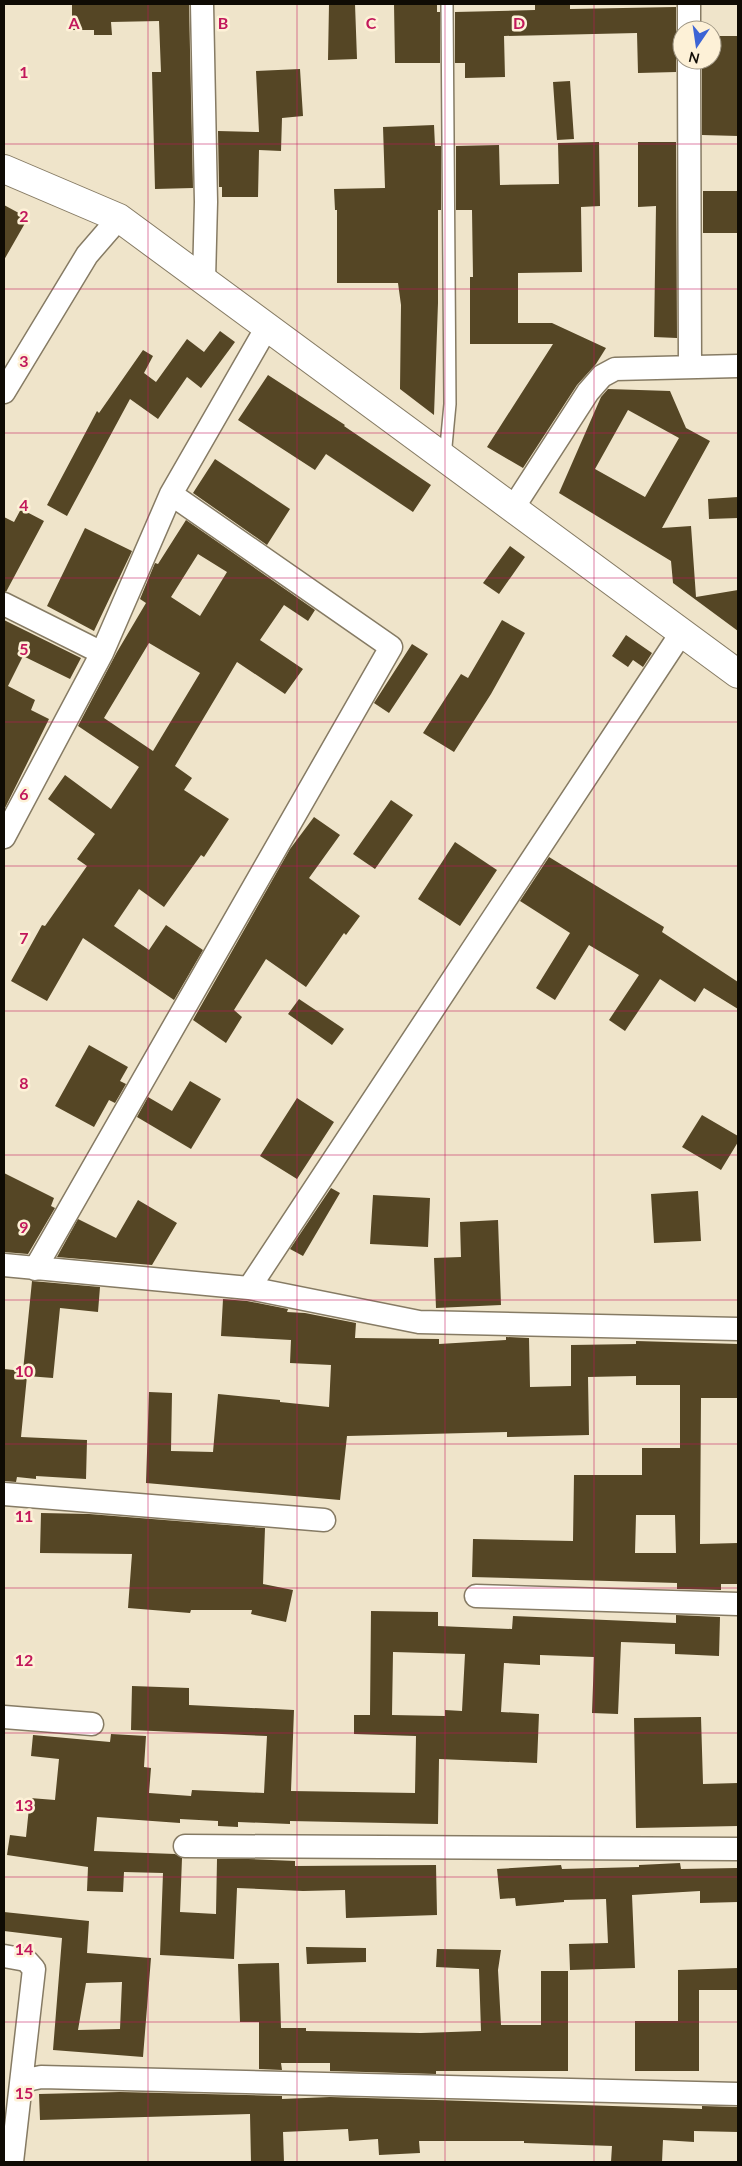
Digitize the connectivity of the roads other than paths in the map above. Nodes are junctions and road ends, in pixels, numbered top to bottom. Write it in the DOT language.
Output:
graph roads {
  1 [pos="202,4"];
  2 [pos="447,4"];
  3 [pos="689,4"];
  4 [pos="689,20"];
  5 [pos="689,70"];
  6 [pos="4,169"];
  7 [pos="119,218"];
  8 [pos="204,280"];
  9 [pos="268,328"];
  10 [pos="738,366"];
  11 [pos="690,367"];
  12 [pos="4,392"];
  13 [pos="445,458"];
  14 [pos="172,494"];
  15 [pos="514,508"];
  16 [pos="4,604"];
  17 [pos="682,632"];
  18 [pos="102,653"];
  19 [pos="738,674"];
  20 [pos="4,837"];
  21 [pos="4,1266"];
  22 [pos="35,1269"];
  23 [pos="249,1288"];
  24 [pos="738,1329"];
  25 [pos="4,1494"];
  26 [pos="324,1520"];
  27 [pos="476,1596"];
  28 [pos="738,1604"];
  29 [pos="4,1717"];
  30 [pos="92,1724"];
  31 [pos="185,1846"];
  32 [pos="738,1849"];
  33 [pos="4,1956"];
  34 [pos="22,2081"];
  35 [pos="738,2094"];
  36 [pos="12,2162"];
  1 -- 8 [label="street"];
  2 -- 13 [label="lane"];
  3 -- 4 [label="street"];
  5 -- 11 [label="street"];
  6 -- 7 [label="street"];
  7 -- 8 [label="street"];
  7 -- 12 [label="street"];
  8 -- 9 [label="street"];
  9 -- 13 [label="street"];
  9 -- 14 [label="street"];
  10 -- 11 [label="street"];
  11 -- 15 [label="street"];
  13 -- 15 [label="street"];
  14 -- 18 [label="street"];
  14 -- 22 [label="street"];
  15 -- 17 [label="street"];
  16 -- 18 [label="street"];
  17 -- 19 [label="street"];
  17 -- 23 [label="street"];
  18 -- 20 [label="street"];
  21 -- 22 [label="street"];
  22 -- 23 [label="street"];
  23 -- 24 [label="street"];
  25 -- 26 [label="street"];
  27 -- 28 [label="street"];
  29 -- 30 [label="street"];
  31 -- 32 [label="street"];
  33 -- 34 [label="street"];
  34 -- 35 [label="street"];
  34 -- 36 [label="street"];
}
